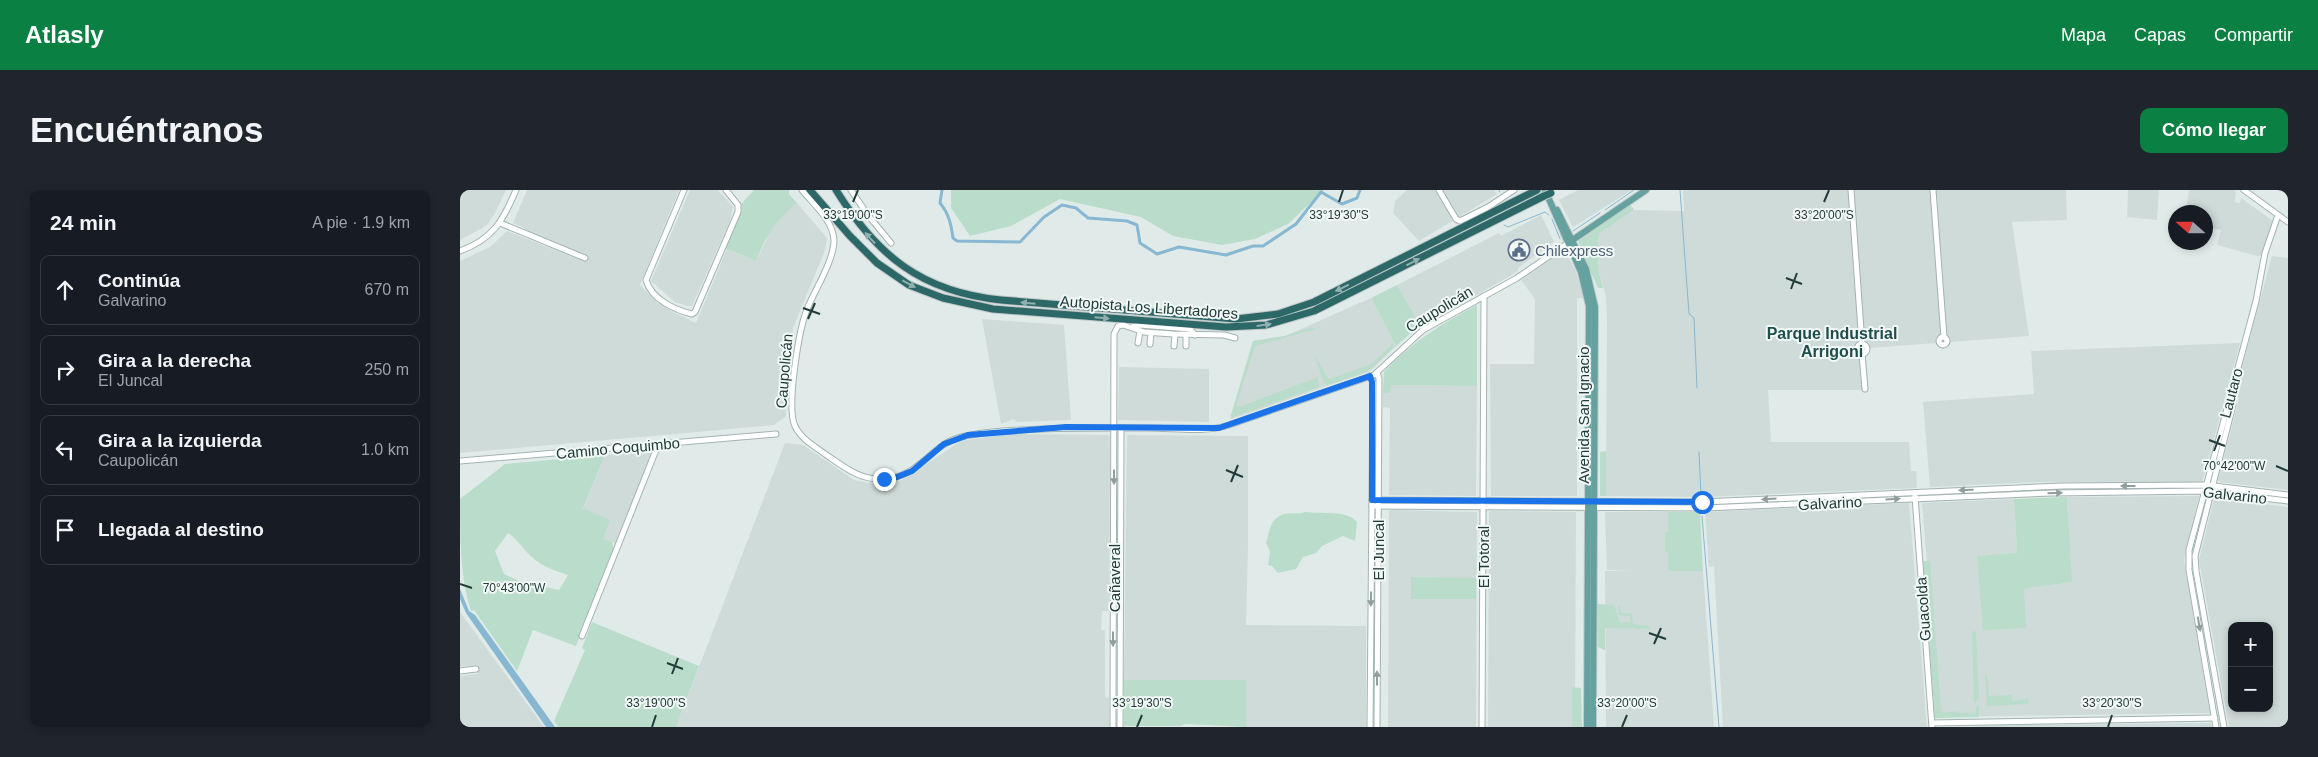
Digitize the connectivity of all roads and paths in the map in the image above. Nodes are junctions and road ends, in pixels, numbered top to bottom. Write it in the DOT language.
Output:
graph roads {
  1 [pos="516,190"];
  2 [pos="684,190"];
  3 [pos="726,190"];
  4 [pos="802,190"];
  5 [pos="810,190"];
  6 [pos="836,190"];
  7 [pos="851,190"];
  8 [pos="1439,190"];
  9 [pos="1514,190"];
  10 [pos="1537,190"];
  11 [pos="1646,190"];
  12 [pos="1852,190"];
  13 [pos="2244,190"];
  14 [pos="1934,191"];
  15 [pos="1549,192"];
  16 [pos="2278,215"];
  17 [pos="2288,222"];
  18 [pos="500,223"];
  19 [pos="1570,241"];
  20 [pos="891,243"];
  21 [pos="460,251"];
  22 [pos="585,258"];
  23 [pos="1484,296"];
  24 [pos="1130,327"];
  25 [pos="1140,331"];
  26 [pos="1151,333"];
  27 [pos="1175,335"];
  28 [pos="1186,335"];
  29 [pos="1195,335"];
  30 [pos="1944,337"];
  31 [pos="1235,338"];
  32 [pos="1138,343"];
  33 [pos="1150,344"];
  34 [pos="1174,346"];
  35 [pos="1186,346"];
  36 [pos="1377,372"];
  37 [pos="1370,376"];
  38 [pos="1865,389"];
  39 [pos="2233,405"];
  40 [pos="1115,428"];
  41 [pos="1121,428"];
  42 [pos="776,434"];
  43 [pos="658,445"];
  44 [pos="460,461"];
  45 [pos="2209,489"];
  46 [pos="1914,492"];
  47 [pos="2288,495"];
  48 [pos="1810,497"];
  49 [pos="1915,498"];
  50 [pos="1372,500"];
  51 [pos="1378,500"];
  52 [pos="2288,501"];
  53 [pos="1697,502"];
  54 [pos="1483,504"];
  55 [pos="1591,504"];
  56 [pos="1810,504"];
  57 [pos="1372,506"];
  58 [pos="1378,506"];
  59 [pos="1697,508"];
  60 [pos="582,636"];
  61 [pos="476,669"];
  62 [pos="460,671"];
  63 [pos="2217,689"];
  64 [pos="2210,690"];
  65 [pos="1590,711"];
  66 [pos="2215,718"];
  67 [pos="1932,725"];
  68 [pos="1113,727"];
  69 [pos="1120,727"];
  70 [pos="1370,727"];
  71 [pos="1376,727"];
  72 [pos="1482,727"];
  73 [pos="1587,727"];
  74 [pos="1593,727"];
  75 [pos="2216,727"];
  76 [pos="2224,727"];
  1 -- 18 [label="street"];
  2 -- 3 [label="street"];
  4 -- 40 [label="street, Caupolicán"];
  5 -- 15 [label="highway, Autopista Los Libertadores, one-way"];
  10 -- 6 [label="highway, Autopista Los Libertadores, one-way"];
  7 -- 20 [label="street"];
  8 -- 9 [label="street"];
  11 -- 19 [label="main road, Caupolicán"];
  12 -- 38 [label="street"];
  13 -- 16 [label="street"];
  14 -- 30 [label="street"];
  15 -- 19 [label="main road, Avenida San Ignacio"];
  16 -- 17 [label="street"];
  16 -- 45 [label="street, Lautaro"];
  18 -- 21 [label="street"];
  18 -- 22 [label="street"];
  19 -- 23 [label="street, Caupolicán"];
  19 -- 55 [label="main road, Avenida San Ignacio"];
  23 -- 36 [label="street, Caupolicán"];
  23 -- 54 [label="street, El Totoral"];
  24 -- 25 [label="street"];
  24 -- 29 [label="street"];
  24 -- 40 [label="street, Cañaveral"];
  25 -- 26 [label="street"];
  25 -- 32 [label="street"];
  26 -- 27 [label="street"];
  26 -- 33 [label="street"];
  27 -- 28 [label="street"];
  27 -- 34 [label="street"];
  28 -- 29 [label="street"];
  28 -- 35 [label="street"];
  29 -- 31 [label="street"];
  36 -- 37 [label="street, Caupolicán"];
  36 -- 51 [label="street, El Juncal"];
  37 -- 41 [label="street, Caupolicán"];
  37 -- 50 [label="street, El Juncal"];
  39 -- 45 [label="street, Lautaro"];
  40 -- 41 [label="street, Caupolicán"];
  40 -- 68 [label="street, Cañaveral, one-way"];
  41 -- 69 [label="street, Cañaveral"];
  42 -- 43 [label="street, Camino Coquimbo"];
  43 -- 44 [label="street, Camino Coquimbo"];
  43 -- 60 [label="street"];
  45 -- 46 [label="street, Galvarino, one-way"];
  45 -- 47 [label="street, Galvarino"];
  49 -- 45 [label="street, Galvarino, one-way"];
  45 -- 52 [label="street, Galvarino"];
  45 -- 63 [label="street, Lautaro"];
  45 -- 64 [label="street, Lautaro, one-way"];
  46 -- 48 [label="street, Galvarino"];
  46 -- 49 [label="street, Guacolda"];
  48 -- 53 [label="street, Galvarino, one-way"];
  48 -- 56 [label="street"];
  56 -- 49 [label="street, Galvarino, one-way"];
  49 -- 67 [label="street, Guacolda"];
  50 -- 51 [label="street, Galvarino"];
  50 -- 57 [label="street, El Juncal"];
  51 -- 54 [label="street, Galvarino"];
  51 -- 58 [label="street, El Juncal"];
  53 -- 55 [label="street, Galvarino"];
  53 -- 59 [label="street"];
  54 -- 55 [label="street, Galvarino"];
  54 -- 58 [label="street, Galvarino"];
  54 -- 72 [label="street, El Totoral"];
  55 -- 59 [label="street, Galvarino"];
  55 -- 65 [label="main road, Avenida San Ignacio"];
  56 -- 59 [label="street, Galvarino"];
  57 -- 58 [label="street, Galvarino"];
  57 -- 70 [label="street, El Juncal, one-way"];
  71 -- 58 [label="street, El Juncal, one-way"];
  61 -- 62 [label="street"];
  63 -- 64 [label="street"];
  63 -- 76 [label="street, Lautaro"];
  64 -- 66 [label="street, Lautaro"];
  65 -- 73 [label="main road, Avenida San Ignacio"];
  65 -- 74 [label="main road, Avenida San Ignacio"];
  66 -- 67 [label="street"];
  66 -- 75 [label="street, Lautaro"];
}
